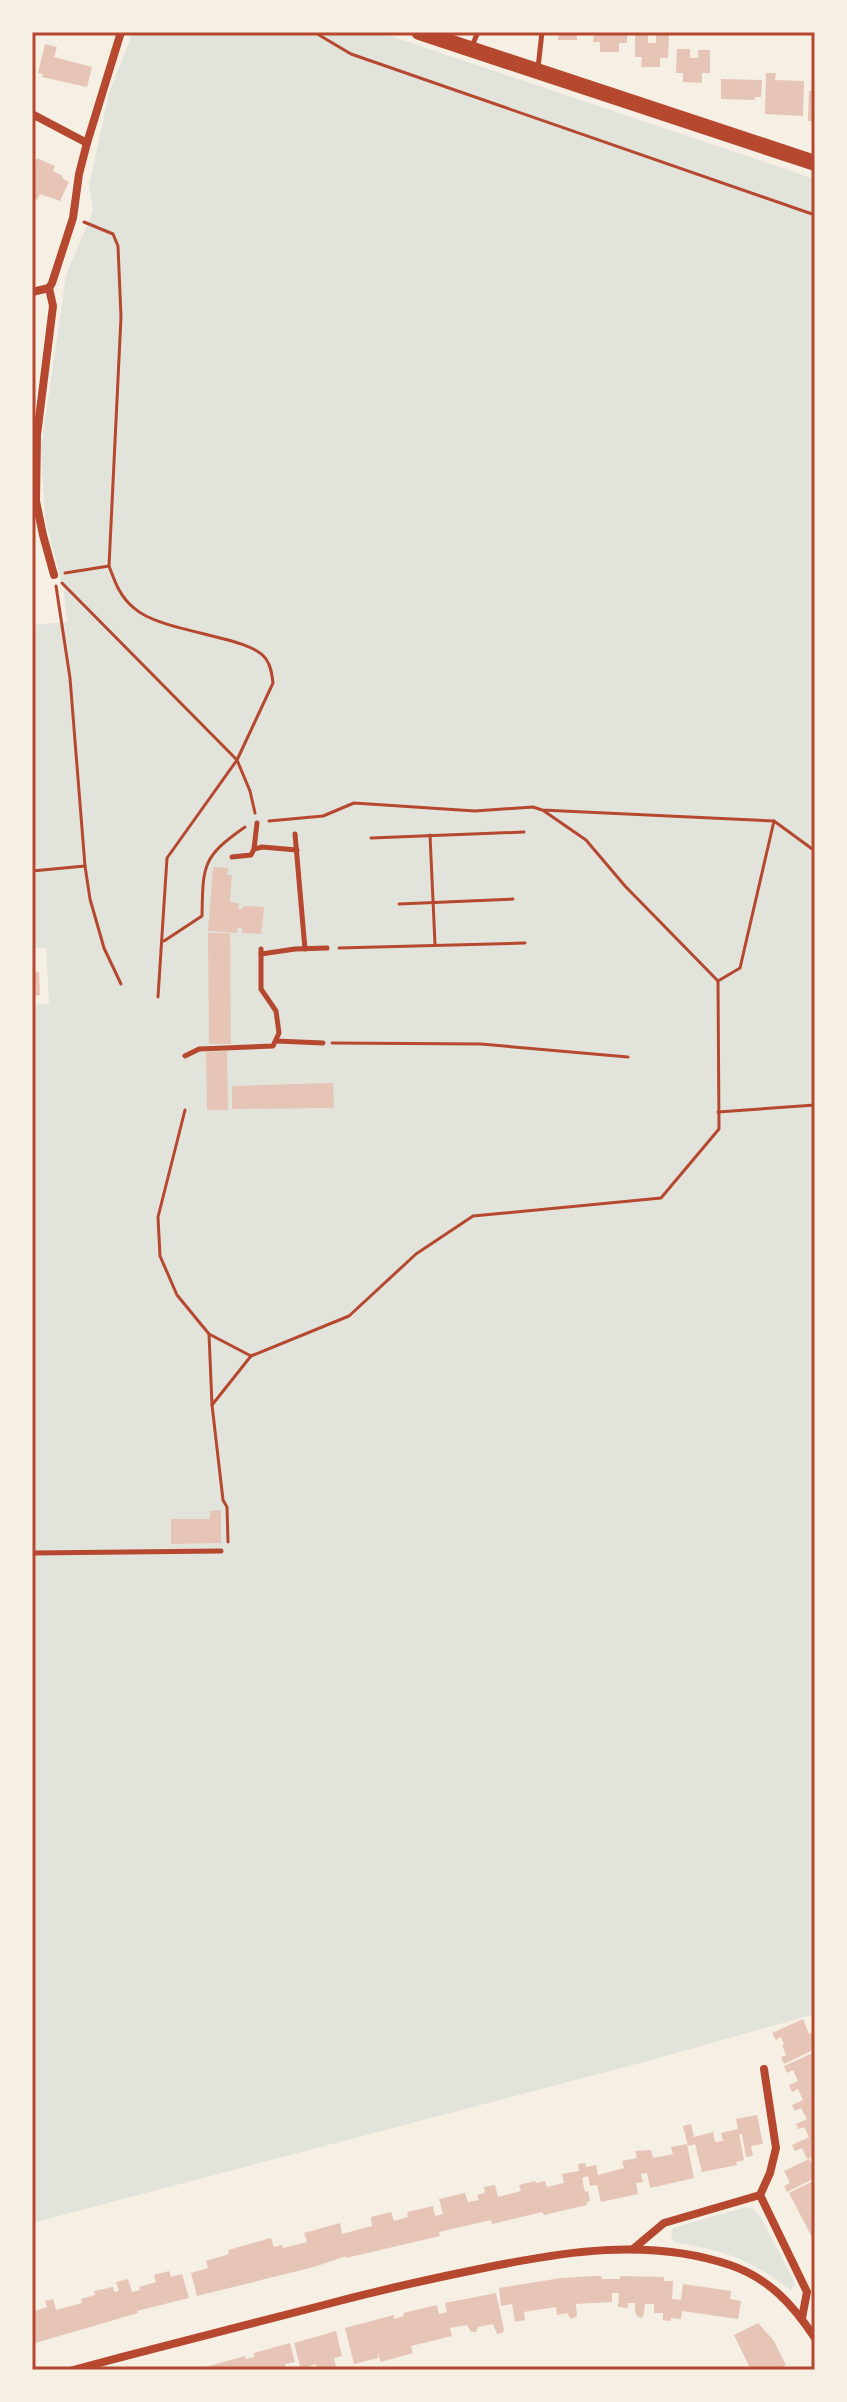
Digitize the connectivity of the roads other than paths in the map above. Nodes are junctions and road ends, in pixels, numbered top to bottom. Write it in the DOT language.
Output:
graph roads {
  1 [pos="121,32"];
  2 [pos="419,32"];
  3 [pos="478,32"];
  4 [pos="542,32"];
  5 [pos="471,51"];
  6 [pos="537,73"];
  7 [pos="32,114"];
  8 [pos="87,143"];
  9 [pos="815,163"];
  10 [pos="49,288"];
  11 [pos="32,292"];
  12 [pos="54,575"];
  13 [pos="257,823"];
  14 [pos="295,834"];
  15 [pos="254,849"];
  16 [pos="297,850"];
  17 [pos="232,857"];
  18 [pos="327,948"];
  19 [pos="305,949"];
  20 [pos="276,1041"];
  21 [pos="323,1043"];
  22 [pos="185,1056"];
  23 [pos="221,1551"];
  24 [pos="32,1553"];
  25 [pos="764,2069"];
  26 [pos="760,2195"];
  27 [pos="633,2249"];
  28 [pos="802,2318"];
  29 [pos="815,2338"];
  30 [pos="73,2370"];
  1 -- 8 [label="street"];
  2 -- 5 [label="highway"];
  3 -- 5 [label="lane"];
  4 -- 6 [label="lane"];
  5 -- 6 [label="highway"];
  6 -- 9 [label="highway"];
  7 -- 8 [label="street"];
  8 -- 10 [label="street"];
  10 -- 11 [label="street"];
  10 -- 12 [label="street"];
  13 -- 15 [label="lane"];
  14 -- 16 [label="lane"];
  15 -- 16 [label="lane"];
  15 -- 17 [label="lane"];
  16 -- 19 [label="lane"];
  18 -- 19 [label="lane"];
  19 -- 20 [label="lane"];
  20 -- 21 [label="lane"];
  20 -- 22 [label="lane"];
  23 -- 24 [label="lane"];
  25 -- 26 [label="street"];
  26 -- 27 [label="street"];
  26 -- 28 [label="street"];
  27 -- 28 [label="street"];
  27 -- 30 [label="street"];
  28 -- 29 [label="street"];
}
